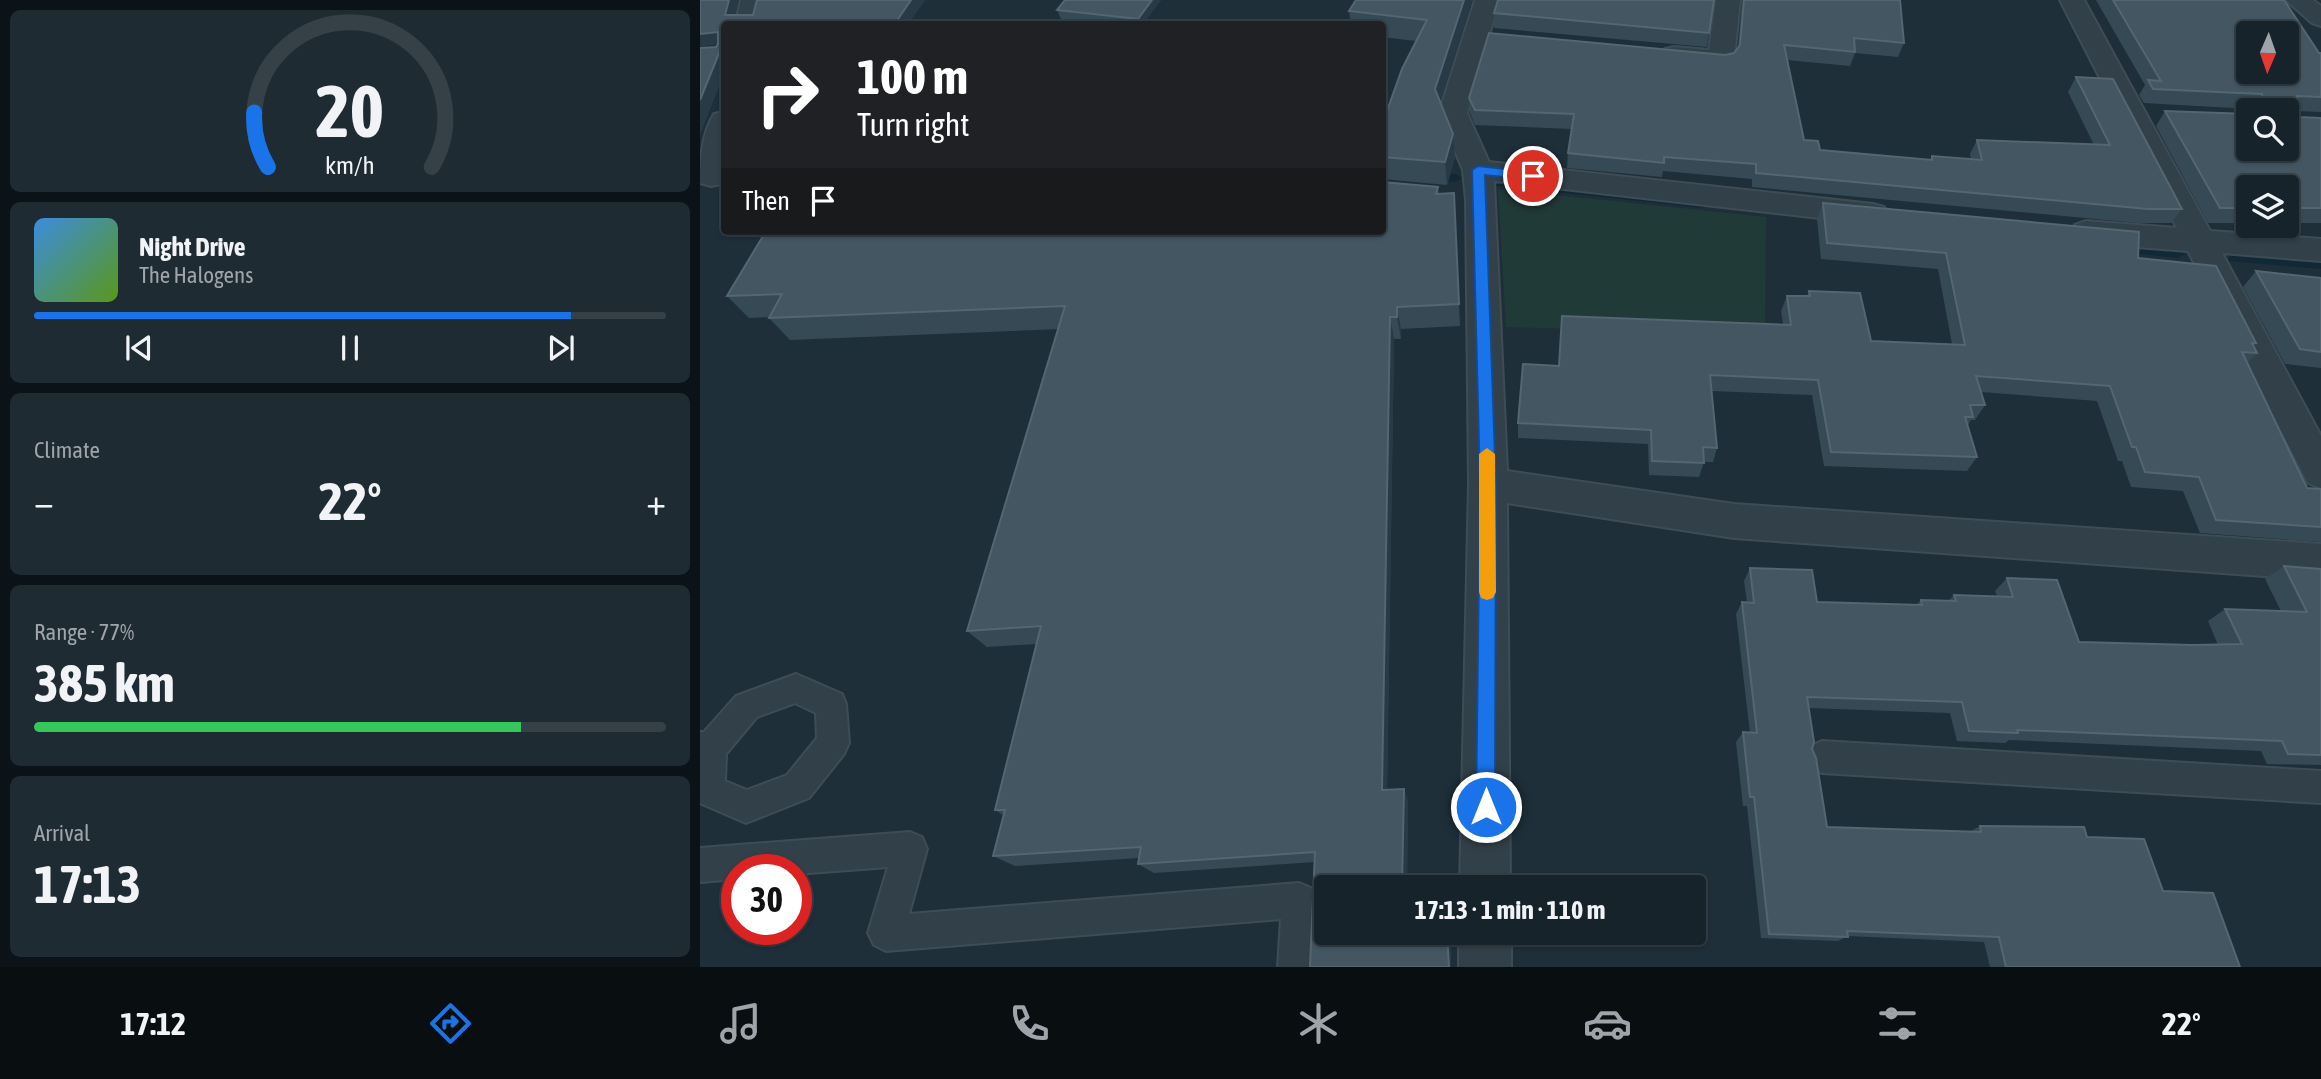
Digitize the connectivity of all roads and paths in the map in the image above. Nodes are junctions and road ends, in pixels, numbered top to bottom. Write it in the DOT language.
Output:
graph roads {
  1 [pos="753,0"];
  2 [pos="1487,0"];
  3 [pos="1728,0"];
  4 [pos="2072,0"];
  5 [pos="2298,0"];
  6 [pos="2321,18"];
  7 [pos="748,21"];
  8 [pos="1653,53"];
  9 [pos="721,134"];
  10 [pos="712,177"];
  11 [pos="1472,189"];
  12 [pos="1901,216"];
  13 [pos="2064,230"];
  14 [pos="2200,242"];
  15 [pos="2321,250"];
  16 [pos="2321,472"];
  17 [pos="1488,484"];
  18 [pos="2321,562"];
  19 [pos="706,748"];
  20 [pos="1822,757"];
  21 [pos="2321,787"];
  22 [pos="705,799"];
  23 [pos="700,865"];
  24 [pos="1485,875"];
  25 [pos="1485,945"];
  26 [pos="1296,967"];
  27 [pos="1485,967"];
  1 -- 7 [label="street"];
  2 -- 11 [label="street"];
  3 -- 8 [label="street"];
  4 -- 14 [label="street"];
  5 -- 6 [label="street"];
  9 -- 10 [label="street"];
  11 -- 12 [label="street"];
  11 -- 17 [label="street"];
  13 -- 14 [label="street"];
  14 -- 15 [label="street"];
  14 -- 16 [label="street"];
  17 -- 18 [label="street"];
  17 -- 24 [label="street"];
  19 -- 22 [label="lane"];
  19 -- 22 [label="lane"];
  20 -- 21 [label="lane"];
  23 -- 26 [label="lane"];
  25 -- 27 [label="street"];
}
